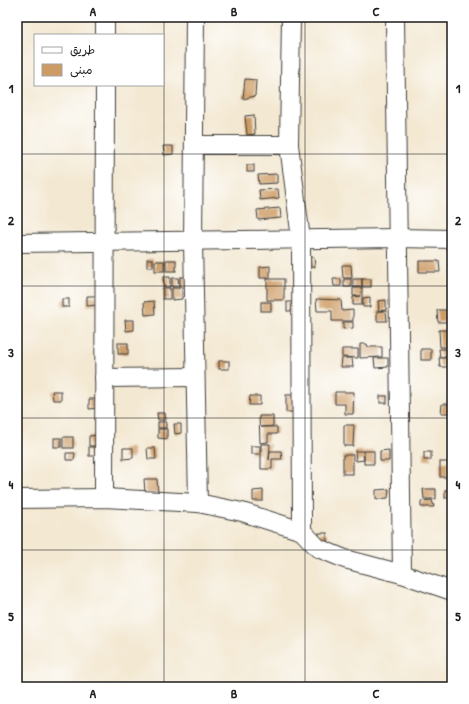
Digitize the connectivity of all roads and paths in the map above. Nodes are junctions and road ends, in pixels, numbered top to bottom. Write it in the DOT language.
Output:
graph roads {
  1 [pos="105,17"];
  2 [pos="195,17"];
  3 [pos="291,17"];
  4 [pos="395,17"];
  5 [pos="105,34"];
  6 [pos="105,86"];
  7 [pos="194,145"];
  8 [pos="289,145"];
  9 [pos="397,238"];
  10 [pos="300,239"];
  11 [pos="452,239"];
  12 [pos="104,241"];
  13 [pos="193,241"];
  14 [pos="17,243"];
  15 [pos="196,377"];
  16 [pos="104,378"];
  17 [pos="104,498"];
  18 [pos="17,499"];
  19 [pos="198,503"];
  20 [pos="302,531"];
  21 [pos="402,574"];
  22 [pos="452,591"];
  1 -- 5 [label="street"];
  2 -- 7 [label="street"];
  3 -- 8 [label="street"];
  4 -- 9 [label="street"];
  6 -- 12 [label="street"];
  7 -- 8 [label="street"];
  7 -- 13 [label="street"];
  8 -- 10 [label="street"];
  9 -- 10 [label="street"];
  9 -- 11 [label="street"];
  9 -- 21 [label="street"];
  10 -- 13 [label="street"];
  10 -- 20 [label="street"];
  12 -- 13 [label="street"];
  12 -- 14 [label="street"];
  12 -- 16 [label="street"];
  13 -- 15 [label="street"];
  15 -- 16 [label="street"];
  15 -- 19 [label="street"];
  16 -- 17 [label="street"];
  17 -- 18 [label="street"];
  17 -- 19 [label="street"];
  19 -- 20 [label="street"];
  20 -- 21 [label="street"];
  21 -- 22 [label="street"];
}
